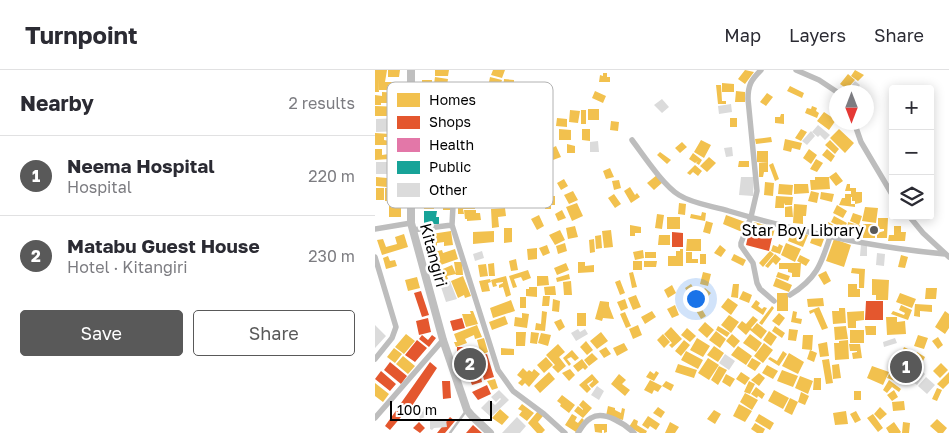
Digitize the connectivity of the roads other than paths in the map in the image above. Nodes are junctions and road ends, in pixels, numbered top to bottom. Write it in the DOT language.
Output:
graph roads {
  1 [pos="761,70"];
  2 [pos="795,70"];
  3 [pos="829,87"];
  4 [pos="857,130"];
  5 [pos="632,140"];
  6 [pos="889,189"];
  7 [pos="411,208"];
  8 [pos="454,208"];
  9 [pos="751,217"];
  10 [pos="912,220"];
  11 [pos="453,225"];
  12 [pos="411,226"];
  13 [pos="375,229"];
  14 [pos="830,237"];
  15 [pos="947,255"];
  16 [pos="375,257"];
  17 [pos="790,296"];
  18 [pos="774,301"];
  19 [pos="443,340"];
  20 [pos="375,359"];
  21 [pos="467,410"];
  22 [pos="375,418"];
  23 [pos="450,433"];
  24 [pos="490,433"];
  25 [pos="565,433"];
  26 [pos="577,433"];
  27 [pos="635,433"];
  1 -- 9 [label="street"];
  2 -- 3 [label="street"];
  4 -- 6 [label="street"];
  5 -- 9 [label="street"];
  7 -- 12 [label="main road, Kitangiri"];
  8 -- 11 [label="street"];
  9 -- 14 [label="street"];
  9 -- 18 [label="street"];
  10 -- 15 [label="street"];
  11 -- 12 [label="street"];
  11 -- 25 [label="street"];
  12 -- 13 [label="street"];
  12 -- 19 [label="main road, Kitangiri"];
  14 -- 15 [label="street"];
  14 -- 17 [label="street"];
  16 -- 20 [label="street"];
  19 -- 21 [label="main road, Kitangiri"];
  19 -- 22 [label="street"];
  21 -- 23 [label="lane"];
  21 -- 24 [label="main road, Kitangiri"];
  26 -- 27 [label="street"];
}
